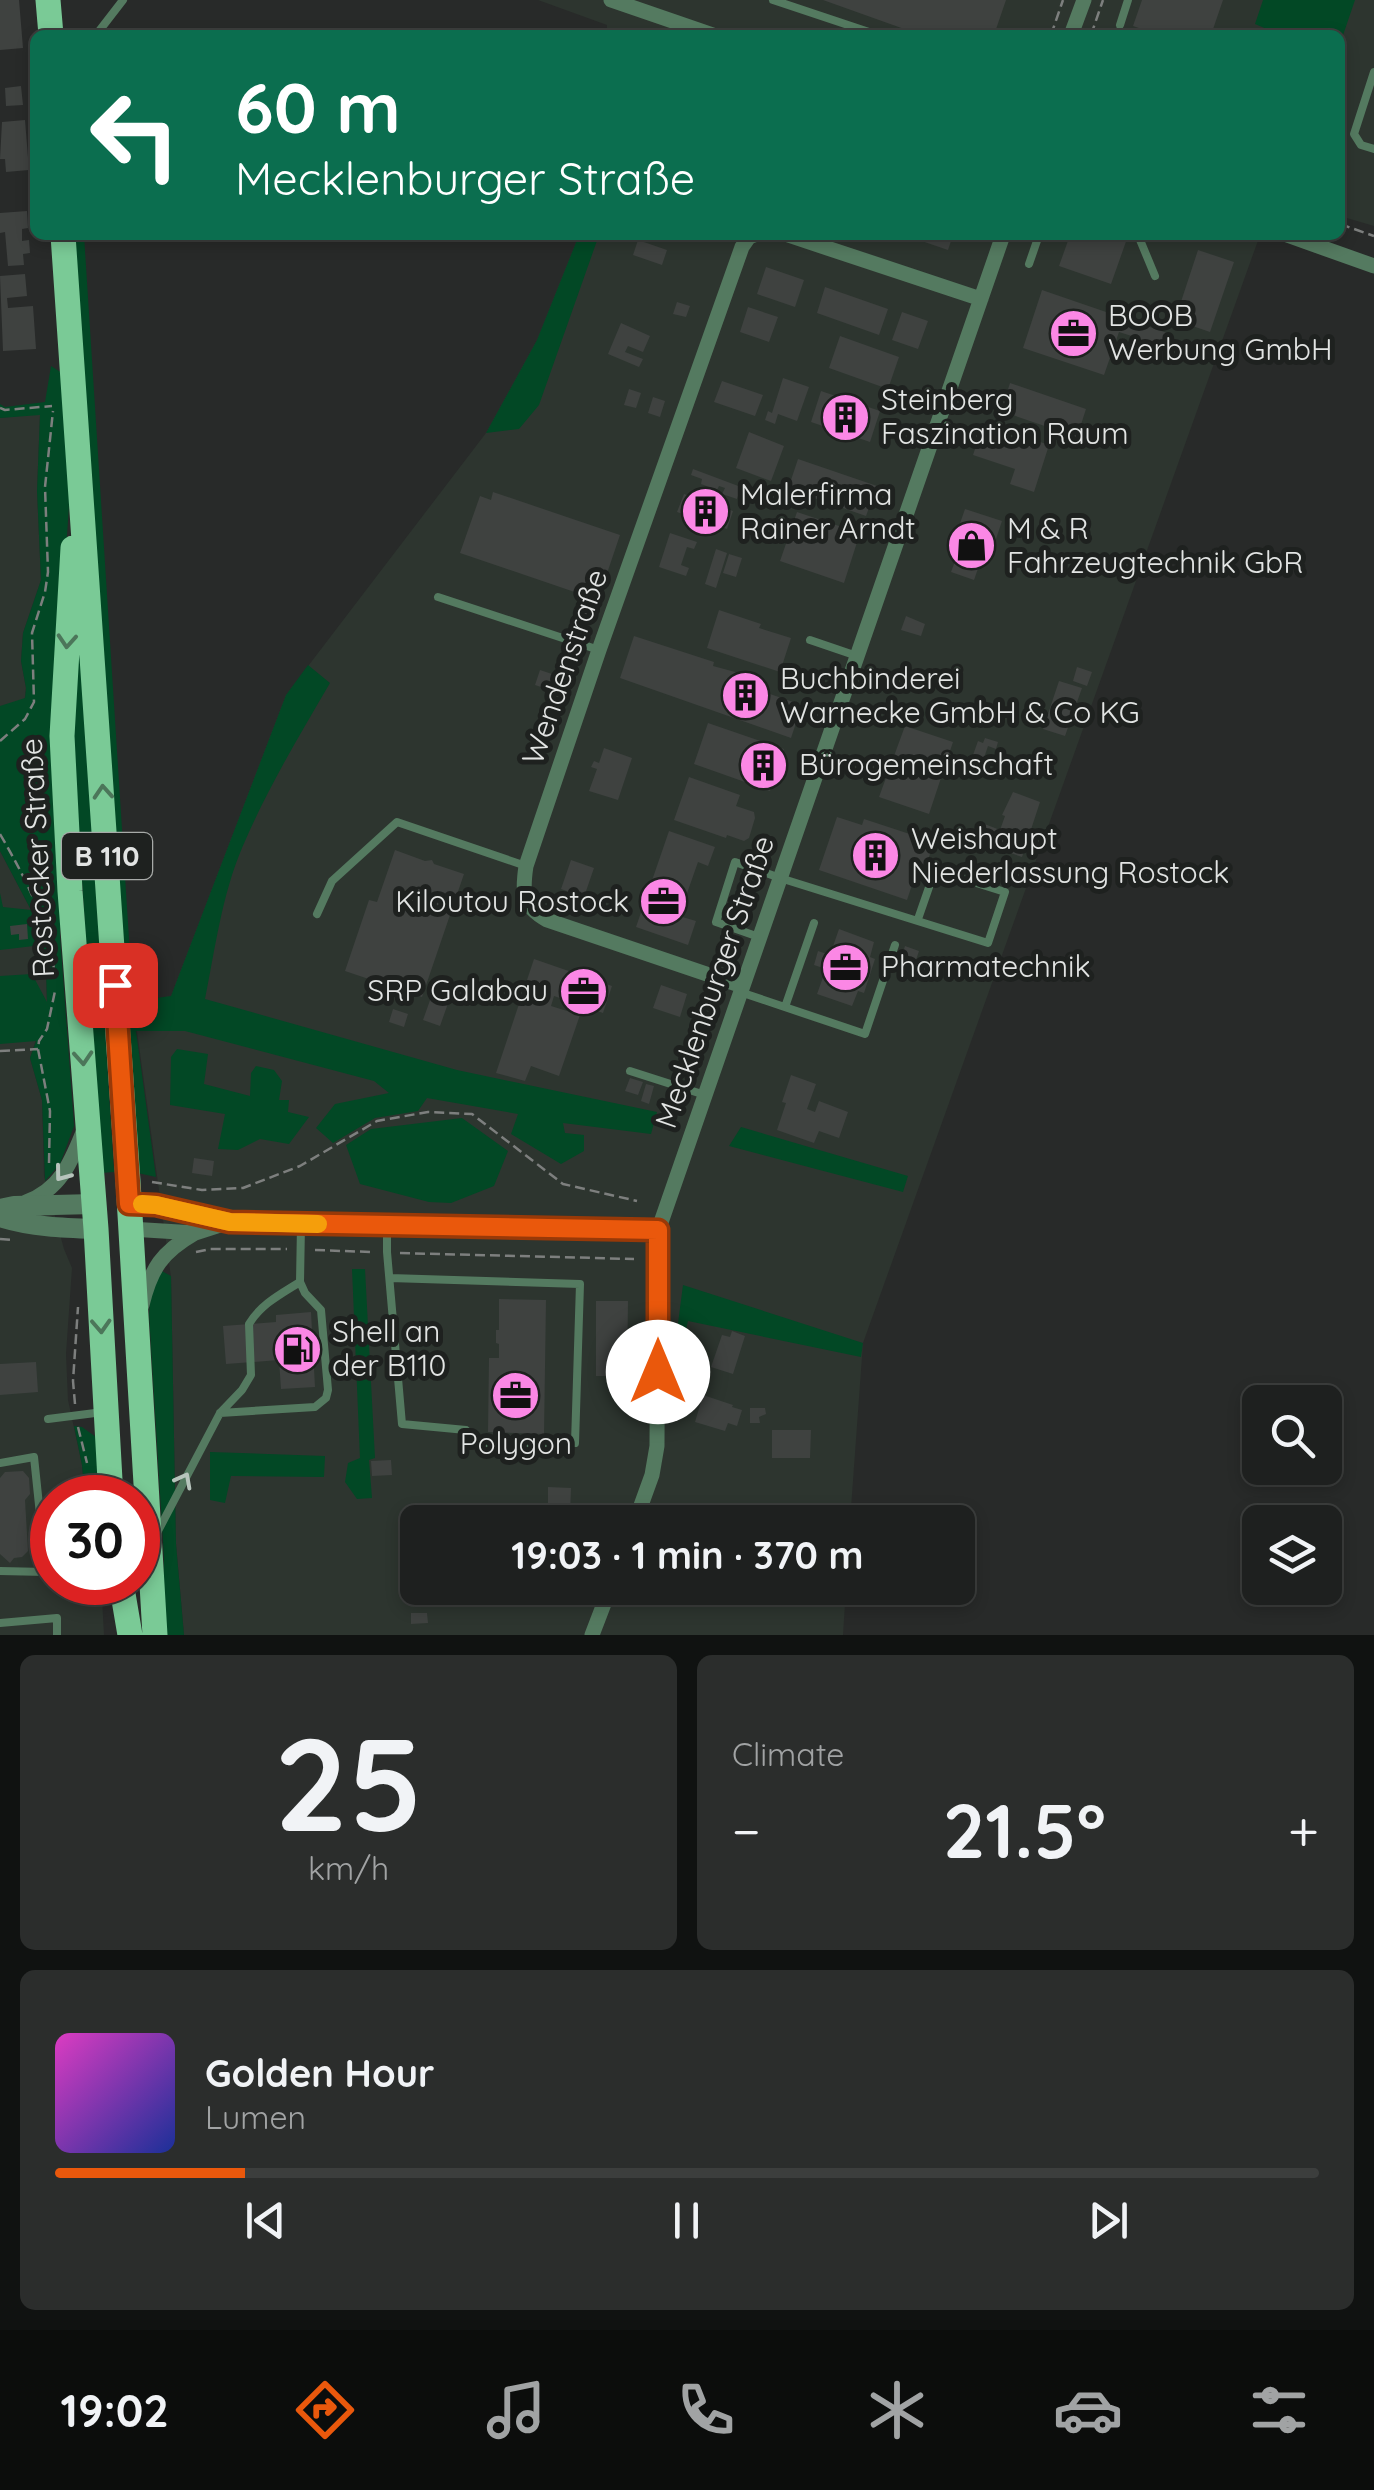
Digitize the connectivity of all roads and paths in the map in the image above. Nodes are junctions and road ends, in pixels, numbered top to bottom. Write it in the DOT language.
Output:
graph roads {
  1 [pos="48,0"];
  2 [pos="123,0"];
  3 [pos="611,0"];
  4 [pos="773,0"];
  5 [pos="1063,0"];
  6 [pos="1084,0"];
  7 [pos="1103,0"];
  8 [pos="1128,0"];
  9 [pos="1120,26"];
  10 [pos="51,30"];
  11 [pos="100,30"];
  12 [pos="698,30"];
  13 [pos="863,30"];
  14 [pos="1053,30"];
  15 [pos="1073,30"];
  16 [pos="1093,30"];
  17 [pos="1374,72"];
  18 [pos="1374,149"];
  19 [pos="1345,226"];
  20 [pos="1374,236"];
  21 [pos="64,240"];
  22 [pos="747,240"];
  23 [pos="803,240"];
  24 [pos="1001,240"];
  25 [pos="1037,240"];
  26 [pos="1140,240"];
  27 [pos="1302,240"];
  28 [pos="1029,264"];
  29 [pos="1374,266"];
  30 [pos="1155,276"];
  31 [pos="981,299"];
  32 [pos="0,408"];
  33 [pos="81,509"];
  34 [pos="438,597"];
  35 [pos="810,640"];
  36 [pos="599,650"];
  37 [pos="857,656"];
  38 [pos="0,741"];
  39 [pos="0,834"];
  40 [pos="526,866"];
  41 [pos="780,878"];
  42 [pos="317,914"];
  43 [pos="918,920"];
  44 [pos="814,923"];
  45 [pos="759,937"];
  46 [pos="895,945"];
  47 [pos="54,968"];
  48 [pos="56,984"];
  49 [pos="741,989"];
  50 [pos="786,1007"];
  51 [pos="38,1049"];
  52 [pos="0,1050"];
  53 [pos="630,1071"];
  54 [pos="705,1095"];
  55 [pos="88,1122"];
  56 [pos="60,1179"];
  57 [pos="146,1181"];
  58 [pos="637,1200"];
  59 [pos="5,1211"];
  60 [pos="95,1217"];
  61 [pos="130,1217"];
  62 [pos="230,1222"];
  63 [pos="301,1224"];
  64 [pos="387,1225"];
  65 [pos="658,1230"];
  66 [pos="195,1233"];
  67 [pos="390,1278"];
  68 [pos="300,1282"];
  69 [pos="79,1293"];
  70 [pos="136,1328"];
  71 [pos="105,1412"];
  72 [pos="220,1412"];
  73 [pos="76,1415"];
  74 [pos="48,1419"];
  75 [pos="0,1463"];
  76 [pos="88,1465"];
  77 [pos="110,1475"];
  78 [pos="145,1475"];
  79 [pos="642,1505"];
  80 [pos="160,1527"];
  81 [pos="0,1570"];
  82 [pos="125,1605"];
  83 [pos="152,1605"];
  84 [pos="603,1605"];
  85 [pos="0,1623"];
  86 [pos="57,1635"];
  87 [pos="130,1635"];
  88 [pos="154,1635"];
  89 [pos="592,1635"];
  1 -- 10 [label="main road"];
  2 -- 11 [label="lane"];
  3 -- 12 [label="street"];
  4 -- 13 [label="lane"];
  5 -- 14 [label="path"];
  6 -- 15 [label="street"];
  7 -- 16 [label="path"];
  8 -- 9 [label="lane"];
  17 -- 18 [label="lane"];
  19 -- 20 [label="path"];
  21 -- 33 [label="main road, Rostocker Straße / B 110"];
  22 -- 36 [label="street, Wendenstraße"];
  23 -- 31 [label="street"];
  24 -- 31 [label="street, Mecklenburger Straße"];
  25 -- 28 [label="lane"];
  26 -- 30 [label="lane"];
  27 -- 29 [label="street"];
  31 -- 37 [label="street, Mecklenburger Straße"];
  32 -- 38 [label="path"];
  33 -- 55 [label="main road, Rostocker Straße / B 110, one-way"];
  61 -- 33 [label="main road, Rostocker Straße / B 110, one-way"];
  34 -- 36 [label="lane"];
  35 -- 37 [label="lane"];
  36 -- 40 [label="street, Wendenstraße"];
  37 -- 41 [label="street, Mecklenburger Straße"];
  39 -- 47 [label="path"];
  40 -- 42 [label="lane"];
  40 -- 49 [label="street, Wendenstraße"];
  41 -- 43 [label="lane"];
  41 -- 45 [label="street, Mecklenburger Straße"];
  41 -- 45 [label="lane"];
  43 -- 43 [label="lane"];
  44 -- 50 [label="lane"];
  45 -- 49 [label="street, Mecklenburger Straße"];
  46 -- 50 [label="lane"];
  48 -- 51 [label="path"];
  49 -- 50 [label="lane"];
  49 -- 54 [label="street, Mecklenburger Straße"];
  51 -- 52 [label="path"];
  51 -- 56 [label="path"];
  53 -- 54 [label="lane"];
  54 -- 65 [label="street, Mecklenburger Straße"];
  55 -- 56 [label="street, one-way"];
  55 -- 60 [label="main road, Rostocker Straße / B 110"];
  56 -- 59 [label="street"];
  57 -- 58 [label="path"];
  59 -- 60 [label="street"];
  60 -- 61 [label="main road"];
  60 -- 71 [label="main road, B 110, one-way"];
  61 -- 62 [label="street"];
  61 -- 66 [label="street"];
  61 -- 70 [label="main road, B 110"];
  62 -- 63 [label="street"];
  62 -- 66 [label="street"];
  63 -- 64 [label="street"];
  63 -- 68 [label="lane"];
  64 -- 65 [label="street"];
  64 -- 67 [label="lane"];
  65 -- 79 [label="street, Mecklenburger Straße"];
  66 -- 70 [label="street"];
  67 -- 67 [label="lane"];
  68 -- 72 [label="lane"];
  68 -- 72 [label="lane"];
  69 -- 73 [label="path"];
  70 -- 78 [label="main road, B 110"];
  71 -- 73 [label="lane"];
  71 -- 77 [label="main road, B 110"];
  80 -- 72 [label="lane, one-way"];
  73 -- 74 [label="lane"];
  73 -- 76 [label="path"];
  75 -- 81 [label="lane"];
  82 -- 87 [label="main road"];
  83 -- 88 [label="main road, B 110"];
  84 -- 89 [label="street"];
  85 -- 86 [label="lane"];
}
